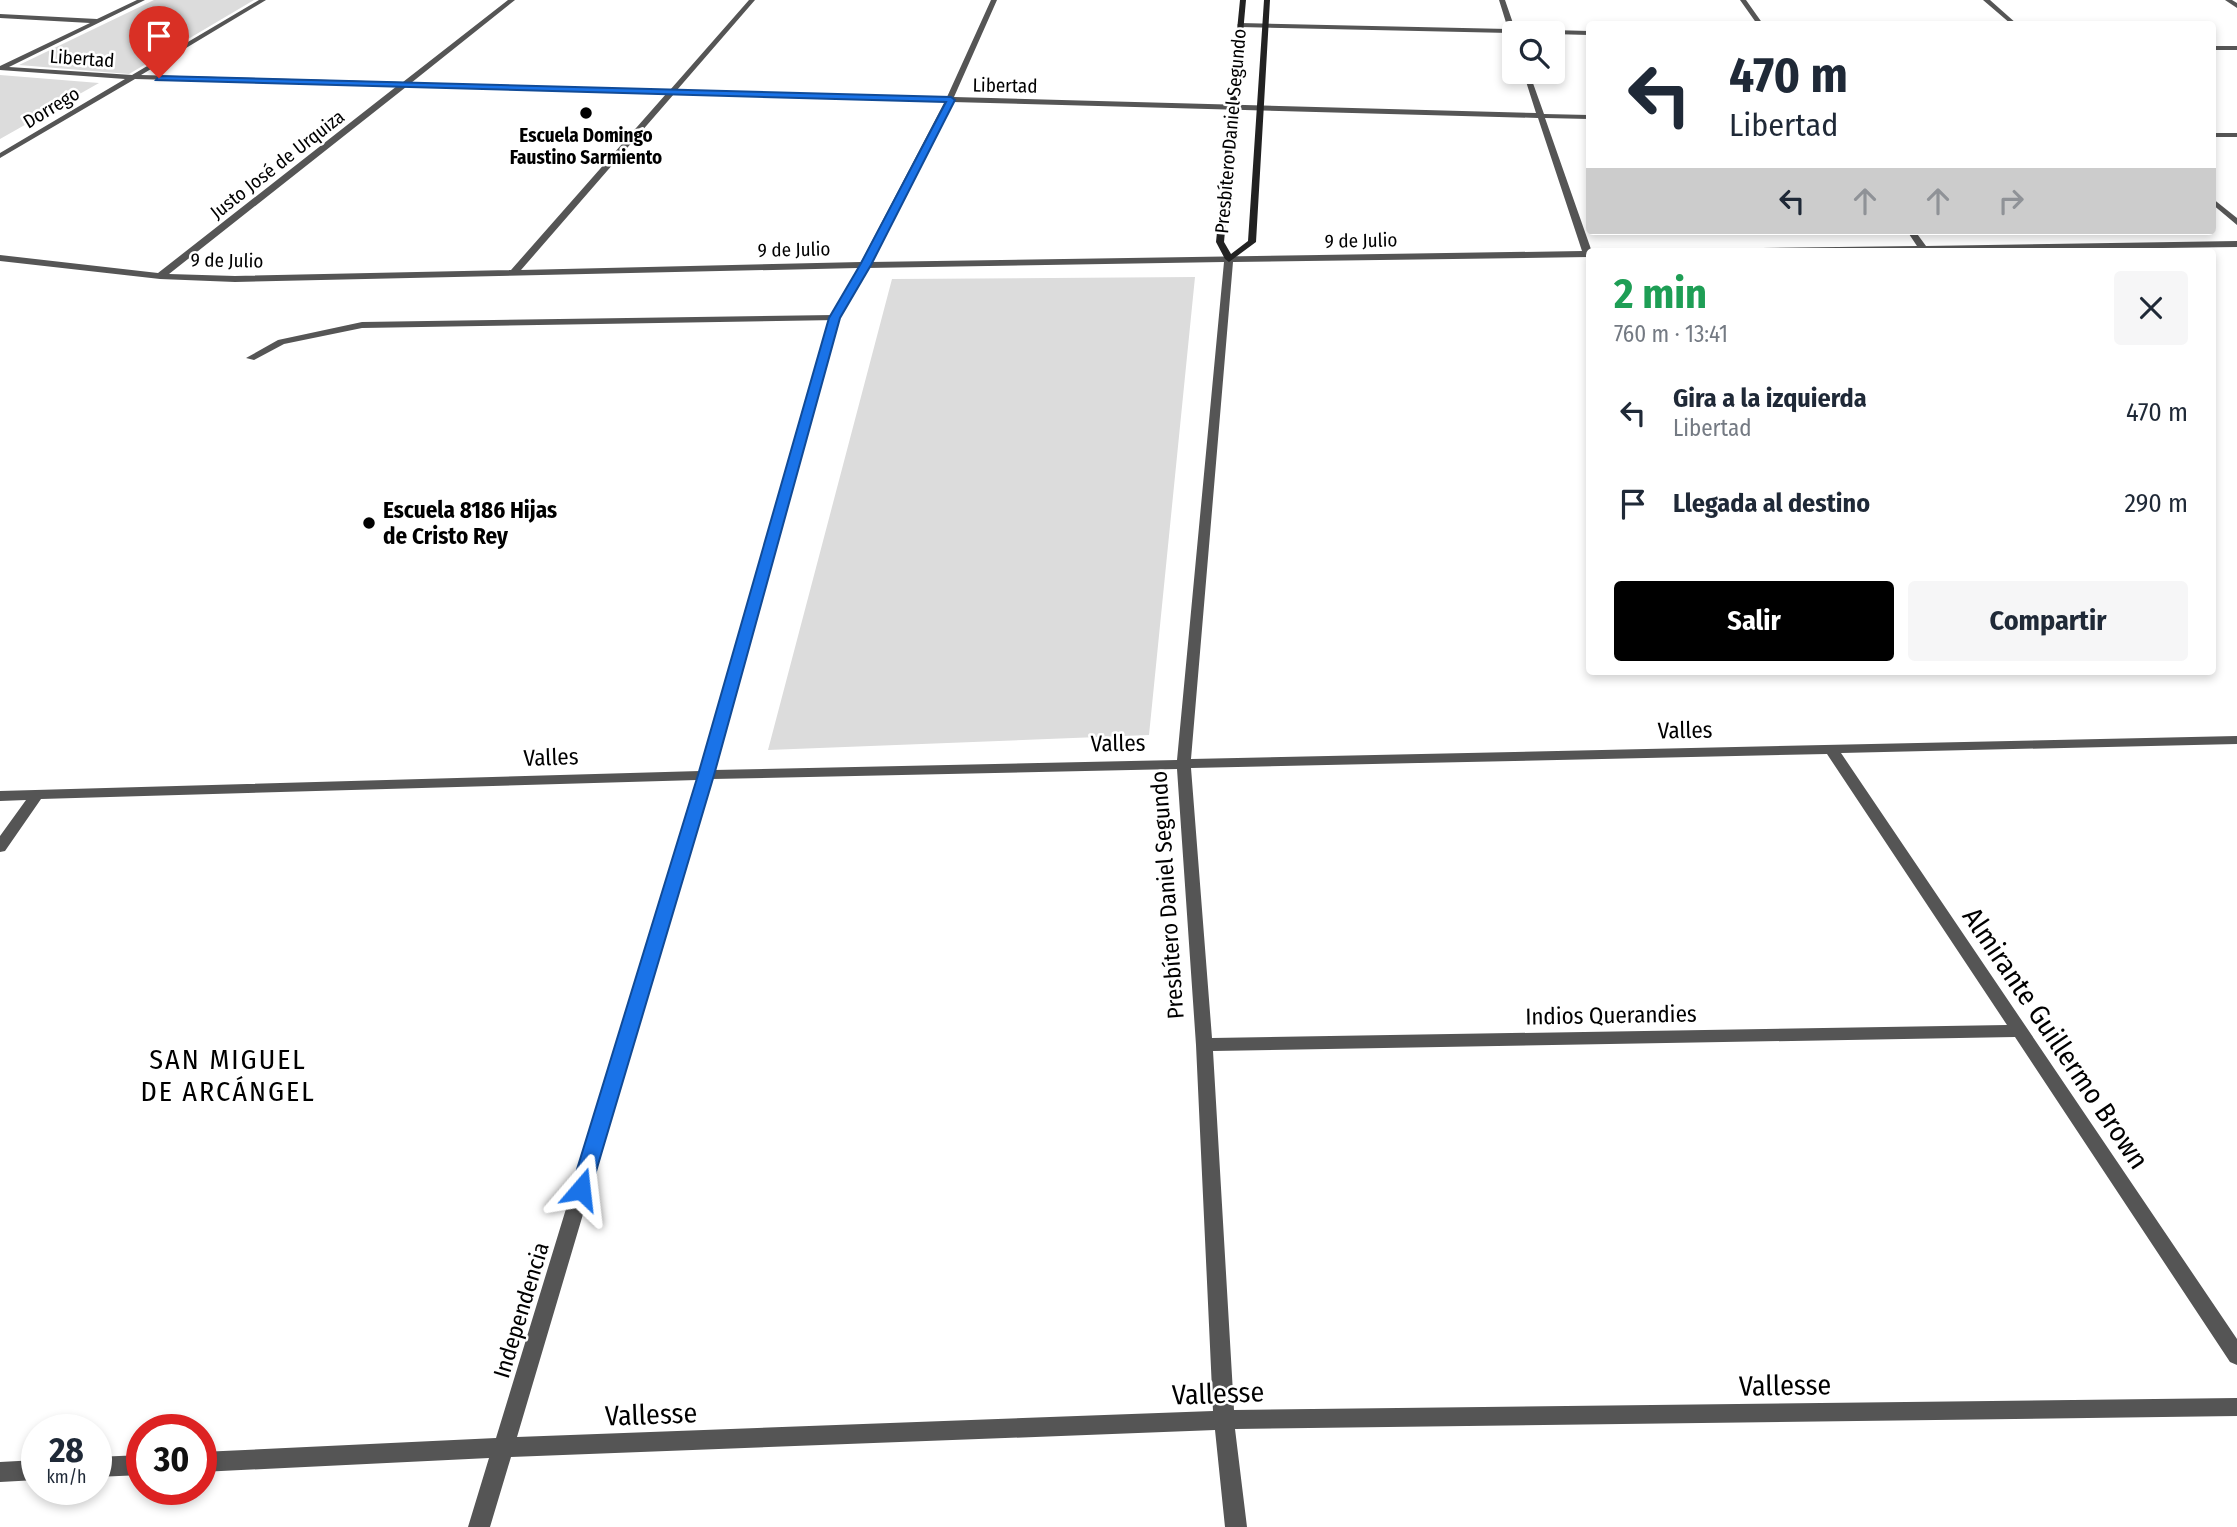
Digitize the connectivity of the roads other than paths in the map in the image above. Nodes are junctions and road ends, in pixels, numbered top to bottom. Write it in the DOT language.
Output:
graph roads {
  1 [pos="142,0"];
  2 [pos="263,0"];
  3 [pos="512,0"];
  4 [pos="752,0"];
  5 [pos="994,0"];
  6 [pos="1243,0"];
  7 [pos="1267,0"];
  8 [pos="1502,0"];
  9 [pos="1743,0"];
  10 [pos="1986,0"];
  11 [pos="2228,0"];
  12 [pos="2237,6"];
  13 [pos="0,16"];
  14 [pos="98,21"];
  15 [pos="1509,21"];
  16 [pos="1758,21"];
  17 [pos="2010,21"];
  18 [pos="1240,25"];
  19 [pos="1265,26"];
  20 [pos="1565,33"];
  21 [pos="1586,33"];
  22 [pos="1502,34"];
  23 [pos="2216,48"];
  24 [pos="2237,48"];
  25 [pos="0,68"];
  26 [pos="132,78"];
  27 [pos="1530,84"];
  28 [pos="403,85"];
  29 [pos="670,91"];
  30 [pos="951,100"];
  31 [pos="1233,107"];
  32 [pos="1260,108"];
  33 [pos="1541,116"];
  34 [pos="1586,117"];
  35 [pos="2216,135"];
  36 [pos="2237,135"];
  37 [pos="0,156"];
  38 [pos="2216,204"];
  39 [pos="2237,222"];
  40 [pos="1914,235"];
  41 [pos="2237,244"];
  42 [pos="1586,248"];
  43 [pos="1923,248"];
  44 [pos="1586,254"];
  45 [pos="0,257"];
  46 [pos="1229,260"];
  47 [pos="866,265"];
  48 [pos="514,272"];
  49 [pos="160,275"];
  50 [pos="834,318"];
  51 [pos="251,358"];
  52 [pos="2237,740"];
  53 [pos="1831,749"];
  54 [pos="1184,764"];
  55 [pos="706,775"];
  56 [pos="37,795"];
  57 [pos="0,796"];
  58 [pos="0,847"];
  59 [pos="2020,1031"];
  60 [pos="1204,1045"];
  61 [pos="2237,1356"];
  62 [pos="2237,1407"];
  63 [pos="1223,1420"];
  64 [pos="503,1447"];
  65 [pos="217,1461"];
  66 [pos="21,1471"];
  67 [pos="0,1472"];
  68 [pos="479,1527"];
  69 [pos="1236,1527"];
  1 -- 14 [label="street"];
  2 -- 26 [label="street, Dorrego"];
  3 -- 28 [label="street, Justo José de Urquiza"];
  4 -- 29 [label="street"];
  5 -- 30 [label="street, Independencia"];
  6 -- 18 [label="main road, Presbítero Daniel Segundo"];
  7 -- 19 [label="main road, Presbítero Daniel Segundo"];
  8 -- 15 [label="street"];
  9 -- 16 [label="street"];
  10 -- 17 [label="street"];
  11 -- 12 [label="street"];
  13 -- 14 [label="street"];
  14 -- 25 [label="street"];
  18 -- 19 [label="street"];
  18 -- 31 [label="main road, Presbítero Daniel Segundo"];
  19 -- 22 [label="street"];
  19 -- 32 [label="main road, Presbítero Daniel Segundo"];
  20 -- 21 [label="street"];
  23 -- 24 [label="street"];
  25 -- 26 [label="street, Libertad"];
  26 -- 28 [label="street, Libertad"];
  26 -- 37 [label="street, Dorrego"];
  27 -- 33 [label="street"];
  28 -- 29 [label="street, Libertad"];
  28 -- 49 [label="street, Justo José de Urquiza"];
  29 -- 30 [label="street, Libertad"];
  29 -- 48 [label="street"];
  30 -- 31 [label="street, Libertad"];
  30 -- 47 [label="street, Independencia"];
  31 -- 32 [label="street, Libertad"];
  31 -- 46 [label="main road, Presbítero Daniel Segundo"];
  32 -- 33 [label="street, Libertad"];
  32 -- 46 [label="main road, Presbítero Daniel Segundo"];
  33 -- 34 [label="street, Libertad"];
  33 -- 42 [label="street"];
  35 -- 36 [label="street"];
  38 -- 39 [label="street"];
  40 -- 43 [label="street"];
  41 -- 43 [label="street"];
  44 -- 46 [label="street, 9 de Julio"];
  45 -- 49 [label="street, 9 de Julio"];
  46 -- 47 [label="street, 9 de Julio"];
  46 -- 54 [label="street, Presbítero Daniel Segundo"];
  47 -- 48 [label="street, 9 de Julio"];
  47 -- 50 [label="street, Independencia"];
  48 -- 49 [label="street, 9 de Julio"];
  50 -- 51 [label="street"];
  50 -- 55 [label="street, Independencia"];
  52 -- 53 [label="street, Valles"];
  53 -- 54 [label="street, Valles"];
  53 -- 59 [label="street, Almirante Guillermo Brown"];
  54 -- 55 [label="street, Valles"];
  54 -- 60 [label="street, Presbítero Daniel Segundo"];
  55 -- 56 [label="street, Valles"];
  55 -- 64 [label="street, Independencia"];
  56 -- 57 [label="street, Valles"];
  56 -- 58 [label="street"];
  59 -- 60 [label="street, Indios Querandies"];
  59 -- 61 [label="street, Almirante Guillermo Brown"];
  60 -- 63 [label="street, Presbítero Daniel Segundo"];
  62 -- 63 [label="street, Vallesse"];
  63 -- 64 [label="street, Vallesse"];
  63 -- 69 [label="street, Presbítero Daniel Segundo"];
  64 -- 65 [label="street, Vallesse"];
  64 -- 68 [label="street, Independencia"];
  66 -- 67 [label="street"];
}
